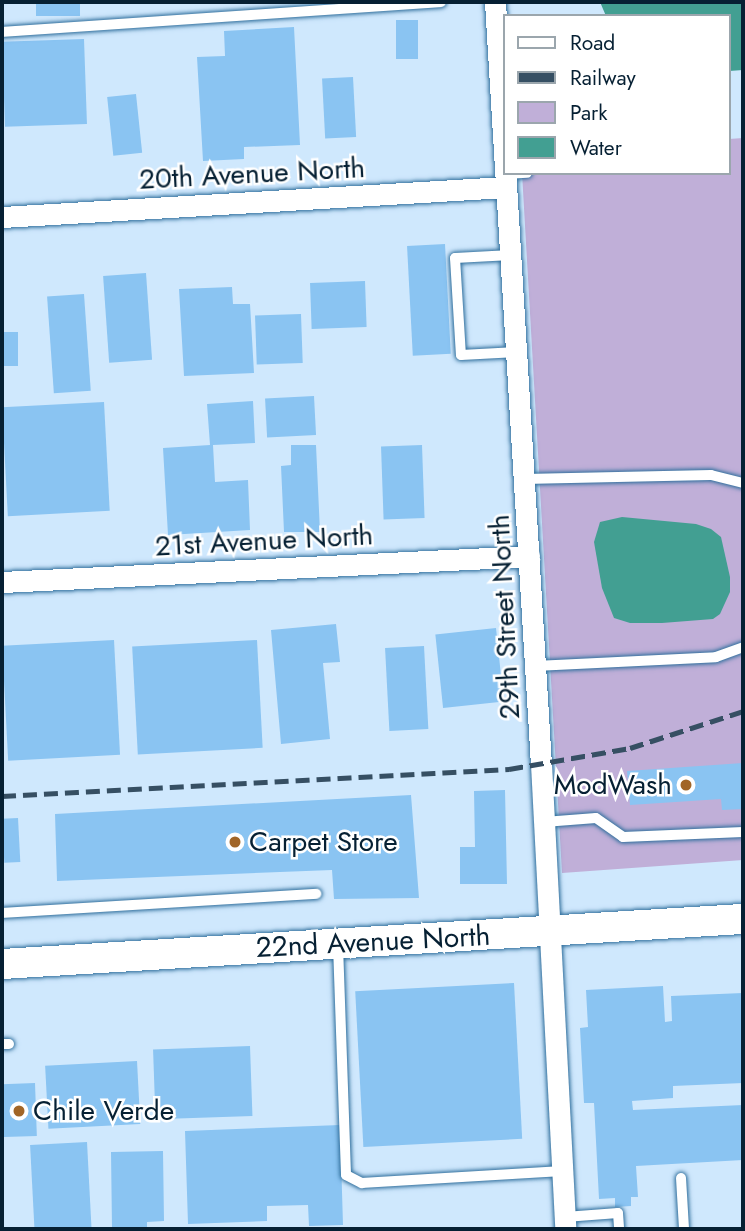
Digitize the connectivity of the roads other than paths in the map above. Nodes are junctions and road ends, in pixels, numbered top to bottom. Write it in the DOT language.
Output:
graph roads {
  1 [pos="441,2"];
  2 [pos="495,2"];
  3 [pos="2,32"];
  4 [pos="504,163"];
  5 [pos="522,175"];
  6 [pos="505,181"];
  7 [pos="2,217"];
  8 [pos="511,255"];
  9 [pos="517,352"];
  10 [pos="524,479"];
  11 [pos="743,483"];
  12 [pos="529,556"];
  13 [pos="2,582"];
  14 [pos="743,647"];
  15 [pos="535,666"];
  16 [pos="544,822"];
  17 [pos="743,832"];
  18 [pos="316,894"];
  19 [pos="2,913"];
  20 [pos="743,919"];
  21 [pos="549,931"];
  22 [pos="338,944"];
  23 [pos="2,964"];
  24 [pos="562,1171"];
  25 [pos="681,1178"];
  26 [pos="565,1223"];
  27 [pos="619,1229"];
  28 [pos="684,1229"];
  1 -- 3 [label="lane"];
  2 -- 4 [label="street, 29th Street North"];
  5 -- 6 [label="lane"];
  6 -- 7 [label="street, 20th Avenue North"];
  6 -- 8 [label="street, 29th Street North"];
  8 -- 9 [label="street, 29th Street North"];
  8 -- 9 [label="lane"];
  9 -- 10 [label="street, 29th Street North"];
  10 -- 11 [label="lane"];
  10 -- 12 [label="street, 29th Street North"];
  12 -- 13 [label="street, 21st Avenue North"];
  12 -- 15 [label="street, 29th Street North"];
  14 -- 15 [label="lane"];
  15 -- 16 [label="street, 29th Street North"];
  16 -- 17 [label="lane"];
  16 -- 21 [label="street, 29th Street North"];
  18 -- 19 [label="lane"];
  20 -- 21 [label="main road, 22nd Avenue North"];
  21 -- 22 [label="main road, 22nd Avenue North"];
  21 -- 24 [label="street, 29th Street North"];
  22 -- 23 [label="main road, 22nd Avenue North"];
  22 -- 24 [label="lane"];
  24 -- 26 [label="street, 29th Street North"];
  25 -- 28 [label="lane"];
  26 -- 27 [label="lane"];
}
